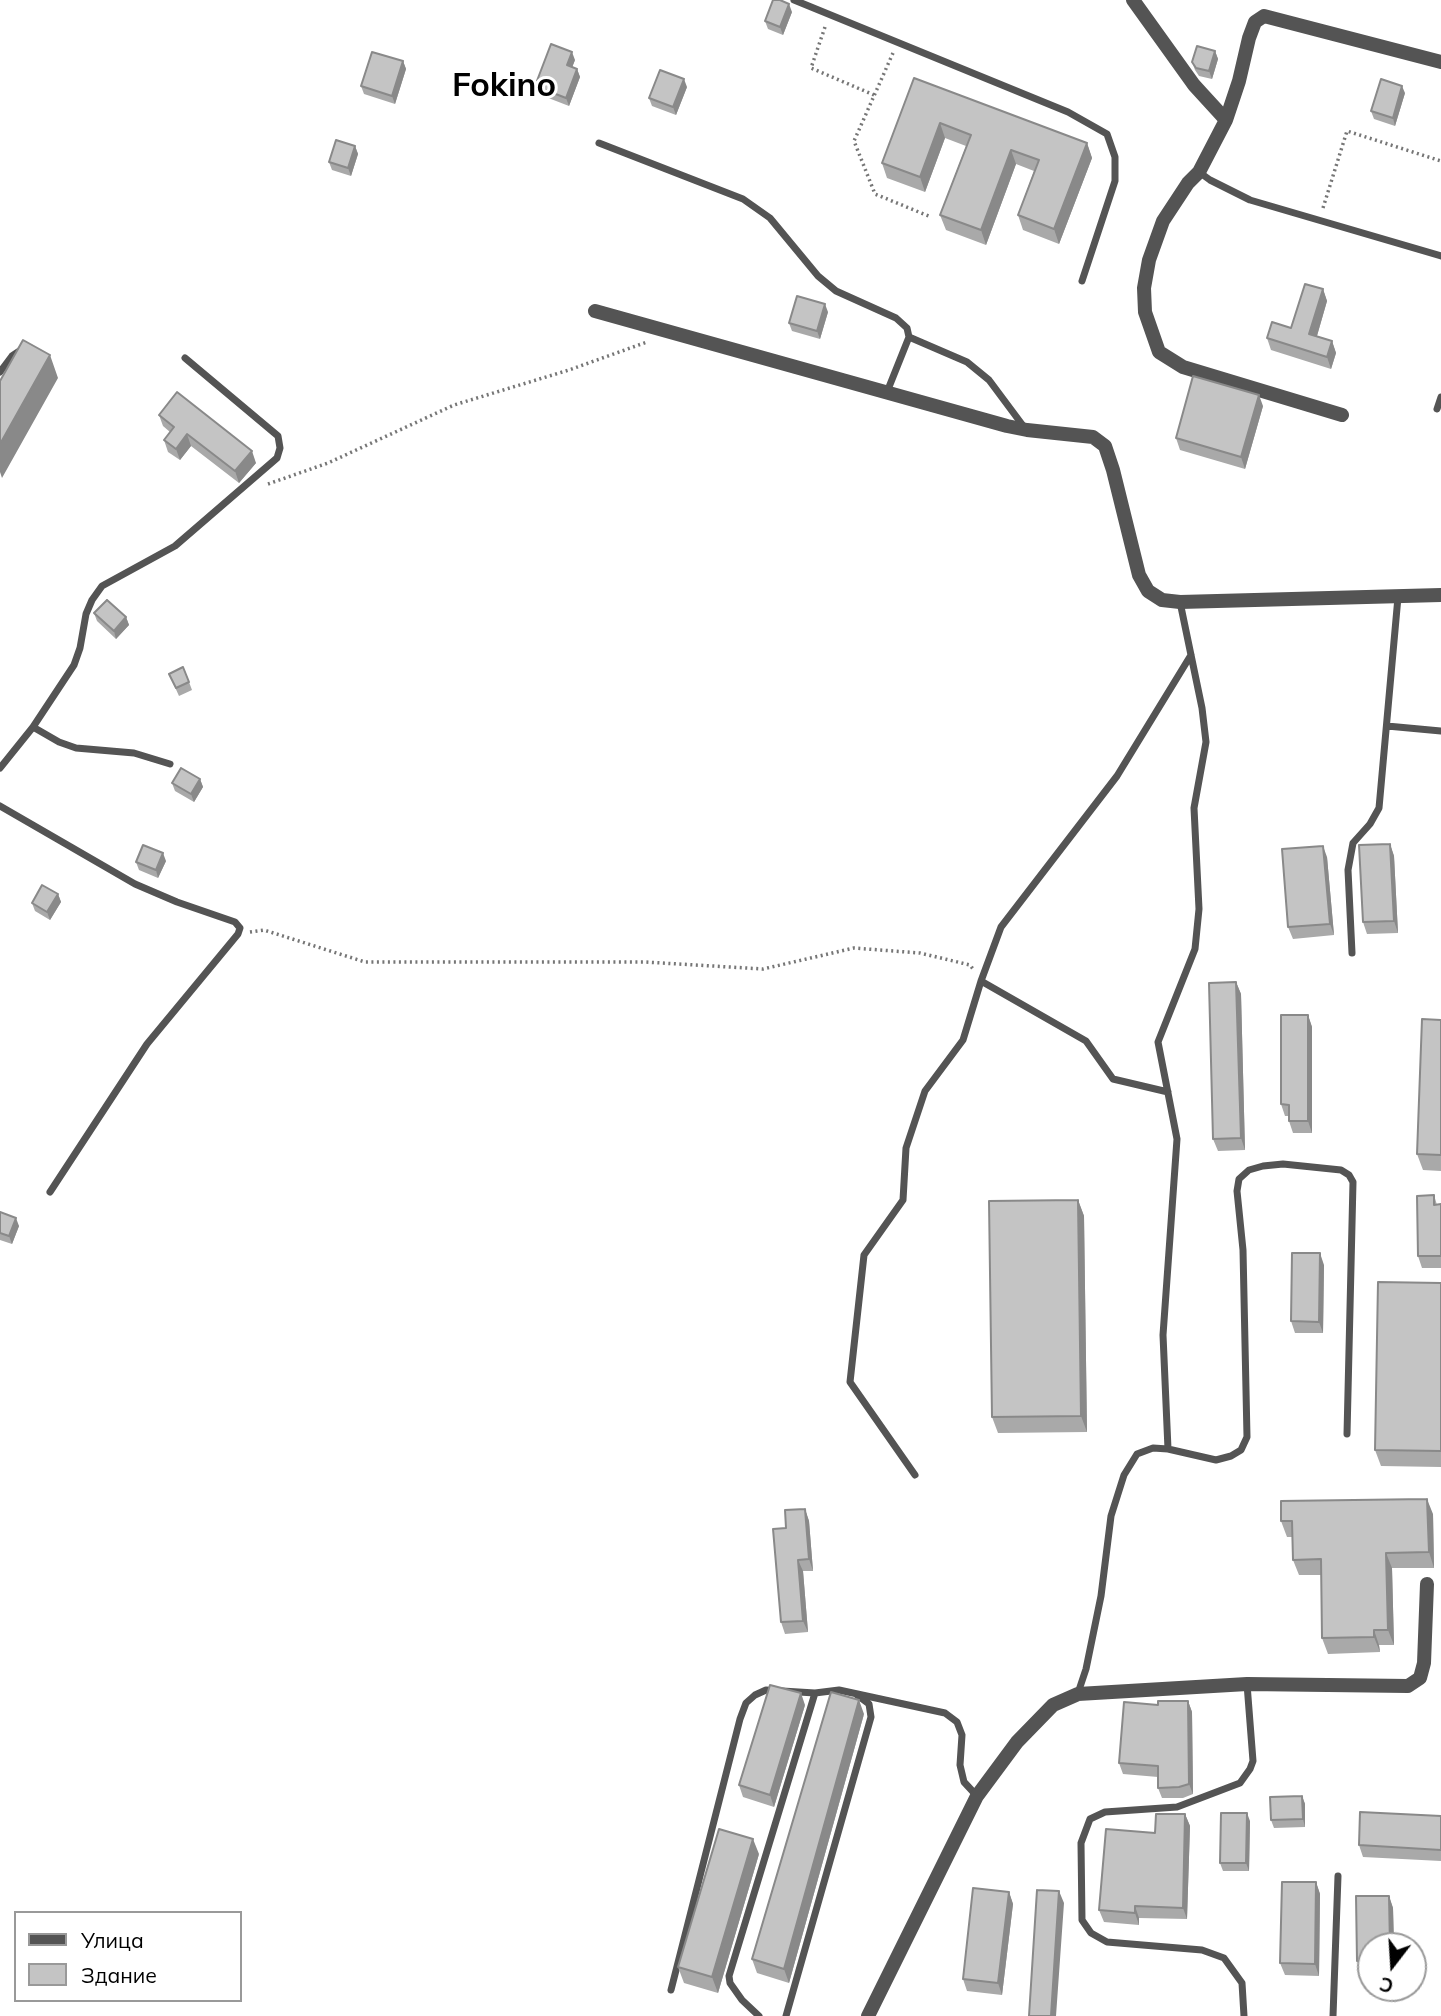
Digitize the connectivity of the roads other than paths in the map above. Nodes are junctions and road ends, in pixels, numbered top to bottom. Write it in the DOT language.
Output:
graph roads {
  1 [pos="794,0"];
  2 [pos="1133,0"];
  3 [pos="1441,62"];
  4 [pos="1226,120"];
  5 [pos="598,143"];
  6 [pos="1199,172"];
  7 [pos="1441,256"];
  8 [pos="1082,281"];
  9 [pos="595,311"];
  10 [pos="909,337"];
  11 [pos="34,348"];
  12 [pos="185,358"];
  13 [pos="0,372"];
  14 [pos="887,392"];
  15 [pos="1441,397"];
  16 [pos="1437,410"];
  17 [pos="1342,415"];
  18 [pos="1027,430"];
  19 [pos="1441,594"];
  20 [pos="1398,595"];
  21 [pos="1180,602"];
  22 [pos="1191,655"];
  23 [pos="1387,726"];
  24 [pos="33,727"];
  25 [pos="1441,731"];
  26 [pos="170,764"];
  27 [pos="0,768"];
  28 [pos="0,806"];
  29 [pos="1352,953"];
  30 [pos="981,981"];
  31 [pos="1168,1092"];
  32 [pos="50,1192"];
  33 [pos="1347,1434"];
  34 [pos="1168,1449"];
  35 [pos="915,1475"];
  36 [pos="1427,1584"];
  37 [pos="1247,1684"];
  38 [pos="815,1693"];
  39 [pos="854,1693"];
  40 [pos="1078,1694"];
  41 [pos="977,1796"];
  42 [pos="711,1832"];
  43 [pos="722,1835"];
  44 [pos="757,1844"];
  45 [pos="768,1848"];
  46 [pos="1338,1876"];
  47 [pos="671,1990"];
  48 [pos="760,2016"];
  49 [pos="786,2016"];
  50 [pos="868,2016"];
  51 [pos="1244,2016"];
  52 [pos="1333,2016"];
  1 -- 8 [label="lane"];
  2 -- 4 [label="street"];
  3 -- 4 [label="street"];
  4 -- 6 [label="street"];
  5 -- 10 [label="lane"];
  6 -- 7 [label="lane"];
  6 -- 17 [label="street"];
  9 -- 14 [label="street"];
  10 -- 14 [label="lane"];
  10 -- 18 [label="lane"];
  11 -- 13 [label="lane"];
  12 -- 24 [label="lane"];
  14 -- 18 [label="street"];
  15 -- 16 [label="lane"];
  18 -- 21 [label="street"];
  19 -- 20 [label="street"];
  20 -- 21 [label="street"];
  20 -- 23 [label="lane"];
  21 -- 22 [label="lane"];
  22 -- 30 [label="lane"];
  22 -- 31 [label="lane"];
  23 -- 25 [label="lane"];
  23 -- 29 [label="lane"];
  24 -- 26 [label="lane"];
  24 -- 27 [label="lane"];
  28 -- 32 [label="lane"];
  30 -- 31 [label="lane"];
  30 -- 35 [label="lane"];
  31 -- 34 [label="lane"];
  33 -- 34 [label="lane"];
  34 -- 40 [label="lane"];
  36 -- 37 [label="street"];
  37 -- 40 [label="street"];
  37 -- 51 [label="lane"];
  38 -- 39 [label="lane"];
  38 -- 42 [label="lane"];
  38 -- 45 [label="lane"];
  39 -- 41 [label="lane"];
  39 -- 49 [label="lane"];
  40 -- 41 [label="street"];
  41 -- 50 [label="street"];
  42 -- 43 [label="lane"];
  42 -- 47 [label="lane"];
  44 -- 45 [label="lane"];
  45 -- 48 [label="lane"];
  46 -- 52 [label="lane"];
}
